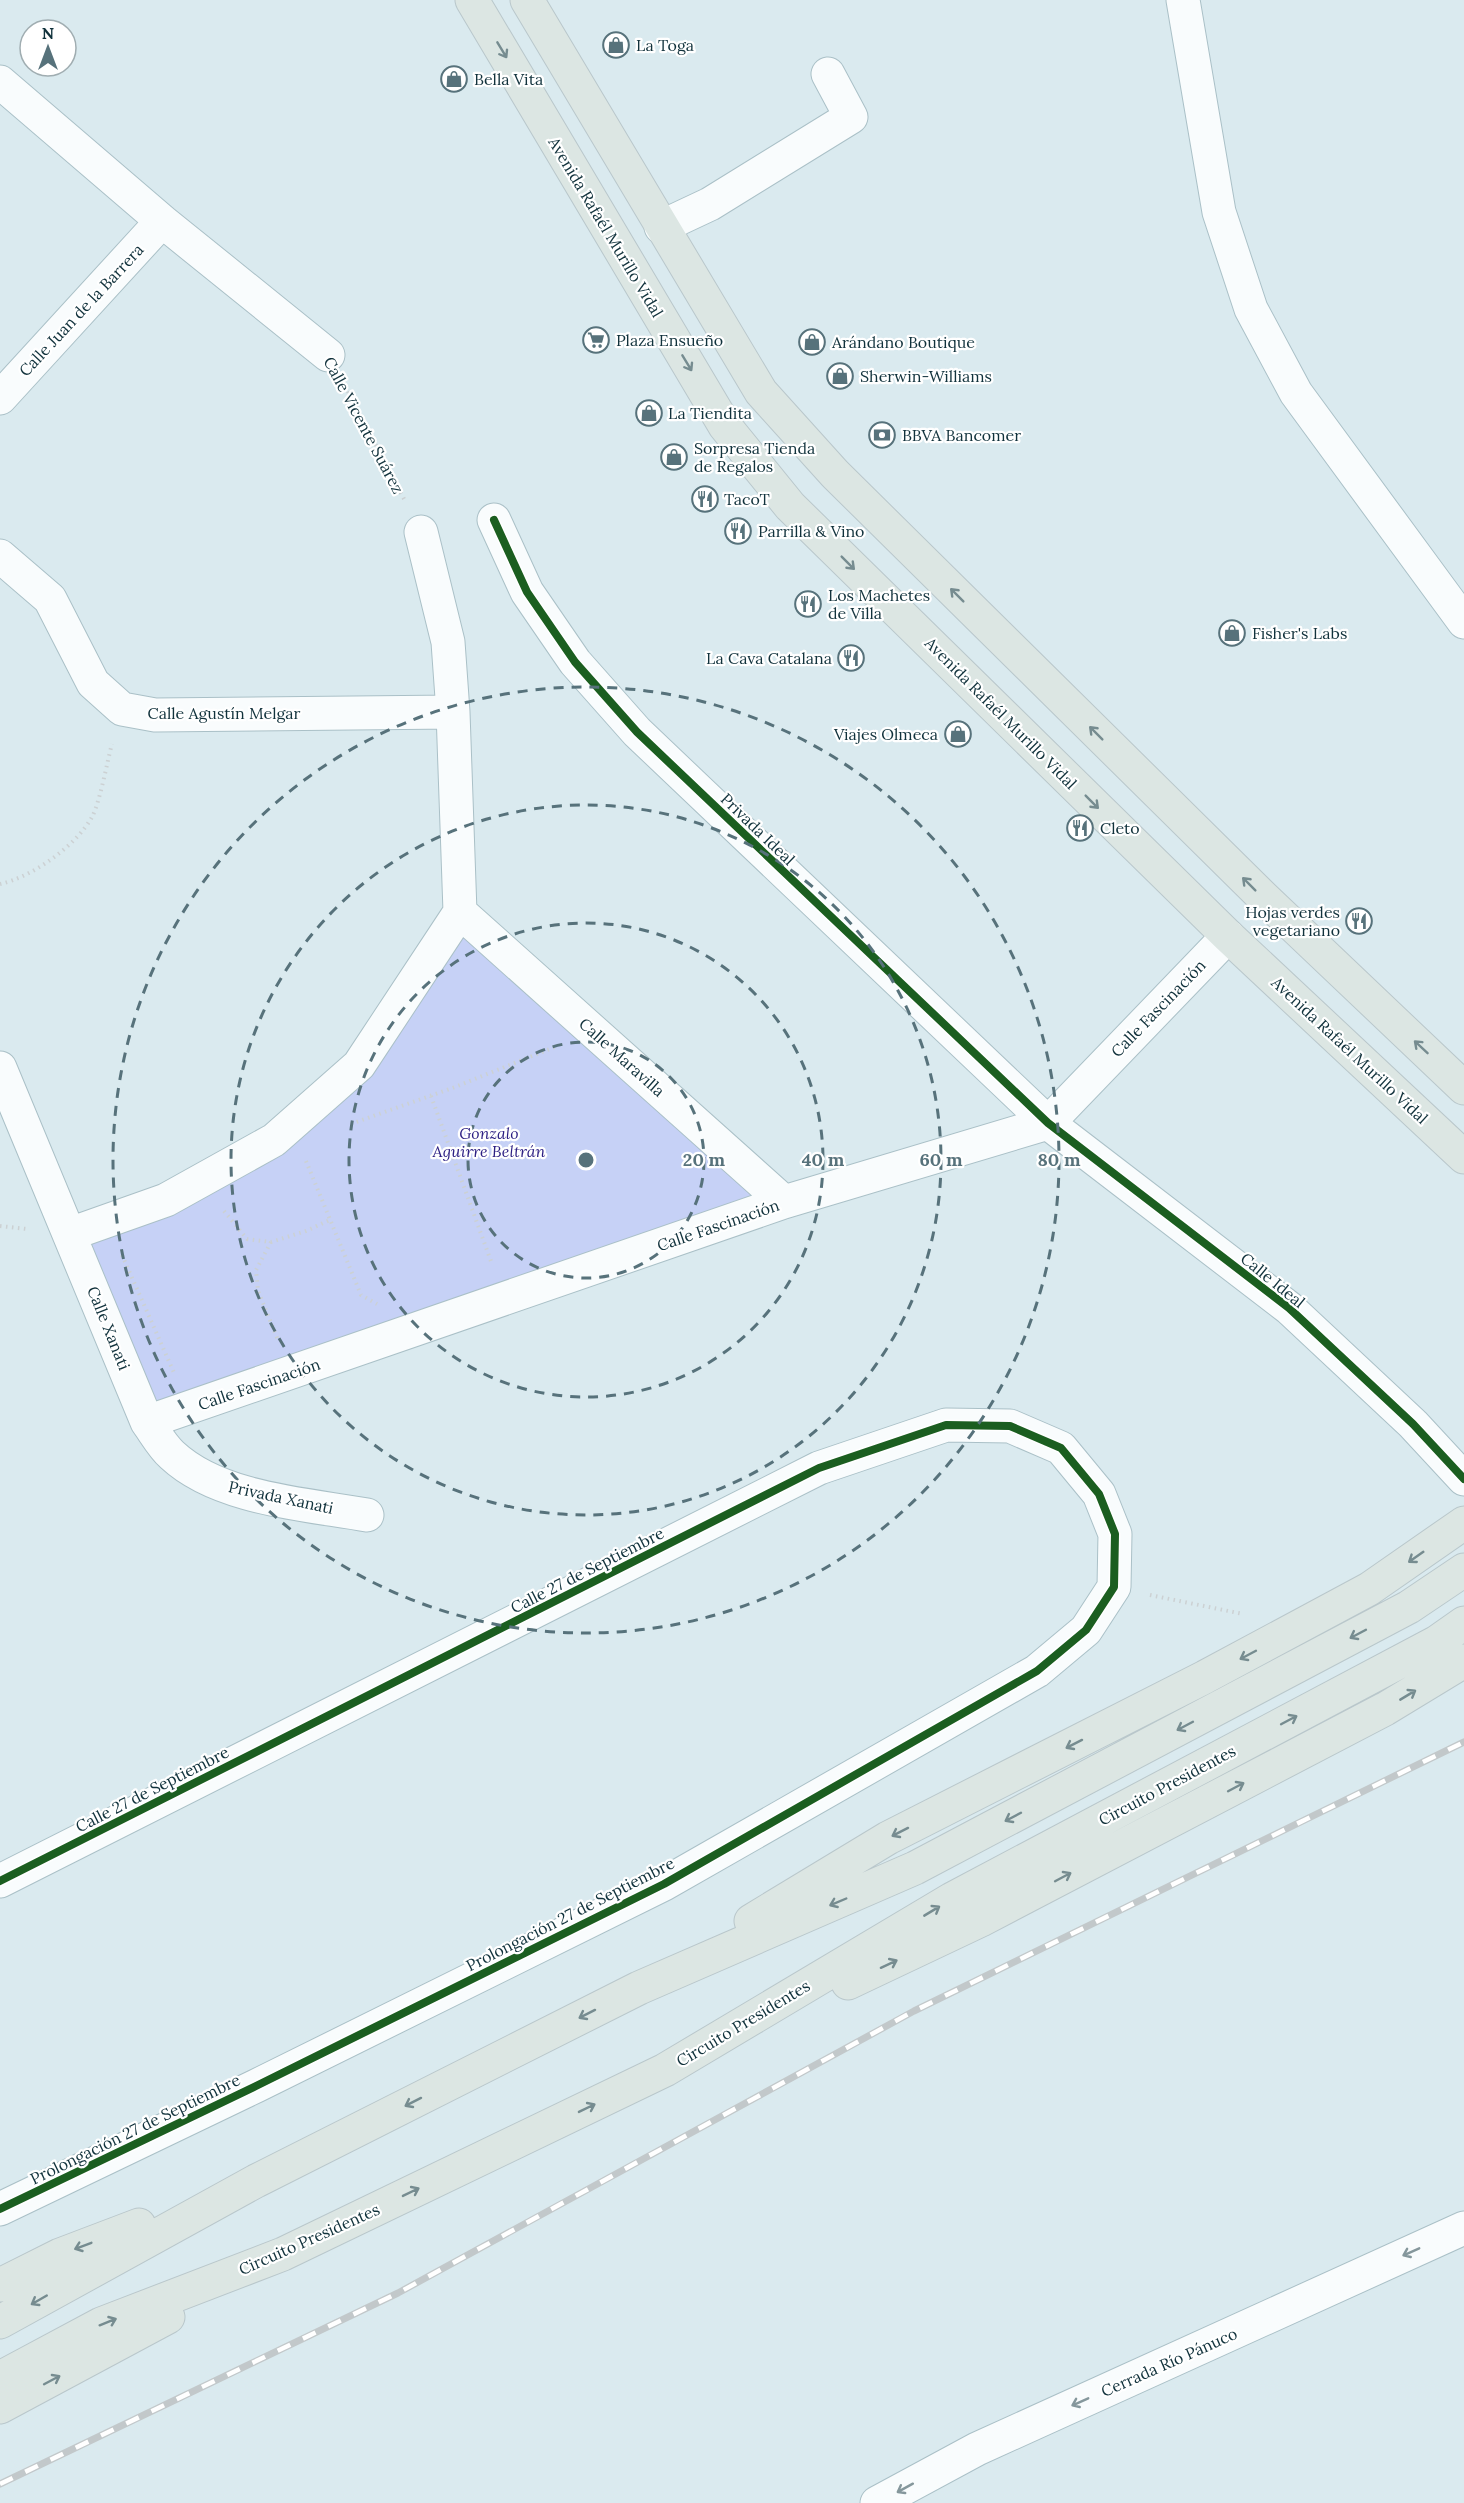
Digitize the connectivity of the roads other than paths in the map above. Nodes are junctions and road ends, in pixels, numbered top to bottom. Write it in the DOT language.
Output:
graph roads {
  1 [pos="472,0"];
  2 [pos="527,0"];
  3 [pos="1183,0"];
  4 [pos="828,74"];
  5 [pos="0,82"];
  6 [pos="162,221"];
  7 [pos="661,227"];
  8 [pos="328,355"];
  9 [pos="0,398"];
  10 [pos="494,520"];
  11 [pos="421,532"];
  12 [pos="0,555"];
  13 [pos="1464,622"];
  14 [pos="453,712"];
  15 [pos="459,912"];
  16 [pos="1228,936"];
  17 [pos="0,1068"];
  18 [pos="1464,1088"];
  19 [pos="1048,1123"];
  20 [pos="1464,1156"];
  21 [pos="784,1202"];
  22 [pos="70,1234"];
  23 [pos="147,1422"];
  24 [pos="1464,1479"];
  25 [pos="367,1515"];
  26 [pos="1464,1523"];
  27 [pos="1464,1570"];
  28 [pos="1114,1587"];
  29 [pos="1464,1623"];
  30 [pos="1464,1661"];
  31 [pos="0,1881"];
  32 [pos="639,1988"];
  33 [pos="665,2070"];
  34 [pos="256,2181"];
  35 [pos="0,2209"];
  36 [pos="1464,2228"];
  37 [pos="283,2254"];
  38 [pos="0,2285"];
  39 [pos="0,2322"];
  40 [pos="0,2378"];
  41 [pos="0,2408"];
  42 [pos="877,2503"];
  1 -- 16 [label="main road, Avenida Rafaél Murillo Vidal, one-way"];
  2 -- 7 [label="main road"];
  3 -- 13 [label="street"];
  4 -- 7 [label="street"];
  5 -- 6 [label="street, Calle Vicente Suárez"];
  6 -- 8 [label="street, Calle Vicente Suárez"];
  6 -- 9 [label="street, Calle Juan de la Barrera"];
  18 -- 7 [label="main road, one-way"];
  10 -- 19 [label="street, Privada Ideal"];
  11 -- 14 [label="street"];
  12 -- 14 [label="street, Calle Agustín Melgar"];
  14 -- 15 [label="street"];
  15 -- 21 [label="street, Calle Maravilla"];
  15 -- 22 [label="street"];
  16 -- 19 [label="street, Calle Fascinación"];
  16 -- 20 [label="main road, Avenida Rafaél Murillo Vidal"];
  17 -- 22 [label="street, Calle Xanati"];
  19 -- 21 [label="street, Calle Fascinación"];
  19 -- 24 [label="street, Calle Ideal"];
  21 -- 23 [label="street, Calle Fascinación"];
  22 -- 23 [label="street, Calle Xanati"];
  23 -- 25 [label="street, Privada Xanati"];
  26 -- 32 [label="main road, one-way"];
  27 -- 32 [label="main road, one-way"];
  28 -- 31 [label="street, Calle 27 de Septiembre"];
  28 -- 35 [label="street, Prolongación 27 de Septiembre"];
  33 -- 29 [label="main road, Circuito Presidentes, one-way"];
  33 -- 30 [label="main road, one-way"];
  32 -- 34 [label="main road, one-way"];
  37 -- 33 [label="main road, Circuito Presidentes, one-way"];
  34 -- 38 [label="main road, one-way"];
  34 -- 39 [label="main road, one-way"];
  36 -- 42 [label="street, Cerrada Río Pánuco, one-way"];
  40 -- 37 [label="main road, Circuito Presidentes, one-way"];
  41 -- 37 [label="main road, one-way"];
}
